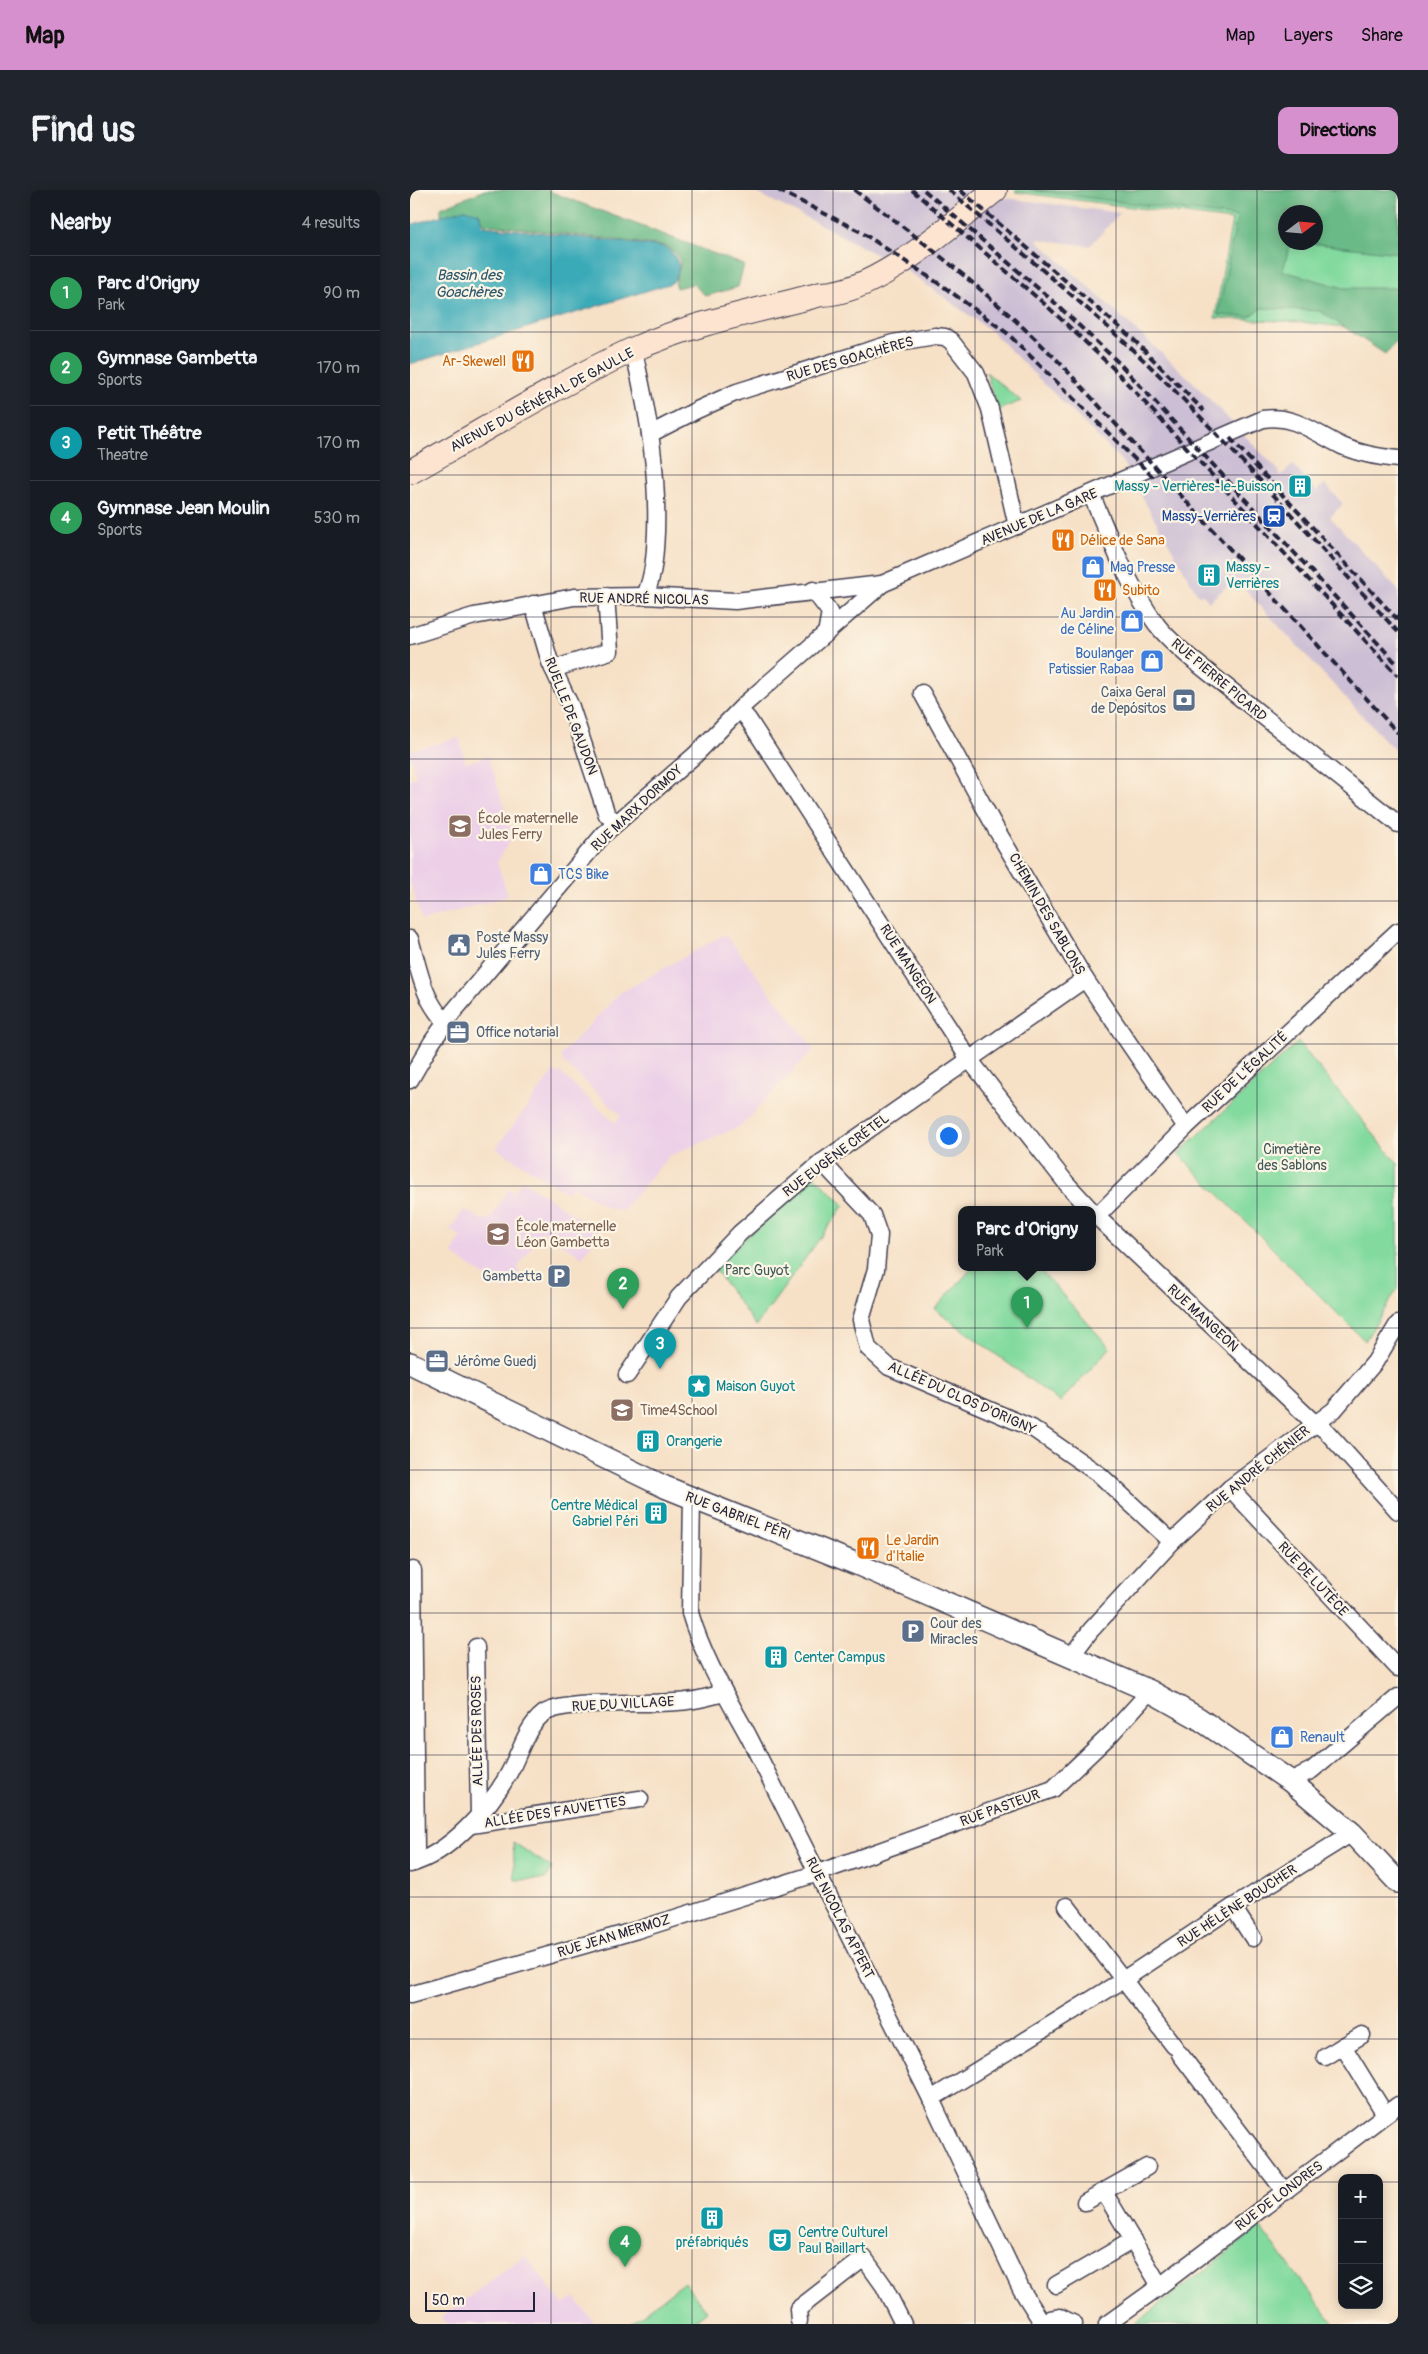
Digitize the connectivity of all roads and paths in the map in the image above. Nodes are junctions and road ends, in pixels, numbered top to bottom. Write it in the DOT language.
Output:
graph roads {
  1 [pos="980,190"];
  2 [pos="995,190"];
  3 [pos="821,294"];
  4 [pos="636,360"];
  5 [pos="650,434"];
  6 [pos="1398,459"];
  7 [pos="410,472"];
  8 [pos="1091,494"];
  9 [pos="1016,526"];
  10 [pos="882,584"];
  11 [pos="813,590"];
  12 [pos="606,596"];
  13 [pos="645,596"];
  14 [pos="533,604"];
  15 [pos="826,634"];
  16 [pos="410,636"];
  17 [pos="553,669"];
  18 [pos="922,693"];
  19 [pos="740,710"];
  20 [pos="617,822"];
  21 [pos="1398,824"];
  22 [pos="1398,931"];
  23 [pos="410,939"];
  24 [pos="1085,980"];
  25 [pos="446,1022"];
  26 [pos="969,1059"];
  27 [pos="410,1080"];
  28 [pos="1186,1127"];
  29 [pos="822,1162"];
  30 [pos="1087,1206"];
  31 [pos="1096,1209"];
  32 [pos="1096,1215"];
  33 [pos="1398,1324"];
  34 [pos="410,1363"];
  35 [pos="627,1375"];
  36 [pos="1316,1423"];
  37 [pos="1230,1488"];
  38 [pos="692,1499"];
  39 [pos="1398,1511"];
  40 [pos="1172,1542"];
  41 [pos="413,1570"];
  42 [pos="476,1647"];
  43 [pos="1072,1655"];
  44 [pos="1398,1668"];
  45 [pos="1150,1691"];
  46 [pos="724,1693"];
  47 [pos="1398,1697"];
  48 [pos="1290,1781"];
  49 [pos="640,1799"];
  50 [pos="475,1820"];
  51 [pos="1352,1833"];
  52 [pos="412,1863"];
  53 [pos="818,1873"];
  54 [pos="1398,1882"];
  55 [pos="1067,1906"];
  56 [pos="1233,1907"];
  57 [pos="1253,1938"];
  58 [pos="1124,1980"];
  59 [pos="410,1994"];
  60 [pos="1362,2035"];
  61 [pos="1343,2046"];
  62 [pos="1325,2057"];
  63 [pos="931,2099"];
  64 [pos="1392,2109"];
  65 [pos="1147,2167"];
  66 [pos="1104,2192"];
  67 [pos="1285,2192"];
  68 [pos="1085,2202"];
  69 [pos="1133,2240"];
  70 [pos="1056,2285"];
  71 [pos="1160,2286"];
  72 [pos="799,2323"];
  73 [pos="903,2324"];
  74 [pos="1043,2324"];
  75 [pos="1074,2324"];
  76 [pos="1099,2324"];
  77 [pos="1108,2324"];
  1 -- 3 [label="main road, AVENUE DU GÉNÉRAL DE GAULLE"];
  2 -- 3 [label="main road, AVENUE DU GÉNÉRAL DE GAULLE"];
  3 -- 7 [label="main road, AVENUE DU GÉNÉRAL DE GAULLE"];
  4 -- 5 [label="street"];
  5 -- 9 [label="street, RUE DES GOACHÈRES"];
  5 -- 13 [label="street"];
  6 -- 8 [label="street, AVENUE DE LA GARE"];
  8 -- 9 [label="street, AVENUE DE LA GARE"];
  8 -- 21 [label="street, RUE PIERRE PICARD"];
  9 -- 10 [label="street, AVENUE DE LA GARE"];
  10 -- 11 [label="street, RUE ANDRÉ NICOLAS"];
  10 -- 15 [label="street, RUE MARX DORMOY"];
  11 -- 13 [label="street, RUE ANDRÉ NICOLAS"];
  11 -- 15 [label="street"];
  12 -- 13 [label="street, RUE ANDRÉ NICOLAS"];
  12 -- 14 [label="street, RUE ANDRÉ NICOLAS"];
  12 -- 17 [label="street"];
  14 -- 16 [label="street, RUE ANDRÉ NICOLAS"];
  14 -- 17 [label="street, RUELLE DE GAUDON"];
  15 -- 19 [label="street, RUE MARX DORMOY"];
  17 -- 20 [label="street, RUELLE DE GAUDON"];
  18 -- 24 [label="street, CHEMIN DES SABLONS"];
  19 -- 20 [label="street, RUE MARX DORMOY"];
  19 -- 26 [label="street, RUE MANGEON"];
  20 -- 25 [label="street, RUE MARX DORMOY"];
  22 -- 28 [label="street, RUE DE L'ÉGALITÉ"];
  23 -- 25 [label="street"];
  24 -- 26 [label="street, RUE EUGÈNE CRÉTEL"];
  24 -- 28 [label="street, CHEMIN DES SABLONS"];
  25 -- 27 [label="street, RUE MARX DORMOY"];
  26 -- 29 [label="street, RUE EUGÈNE CRÉTEL"];
  26 -- 30 [label="street, RUE MANGEON"];
  28 -- 31 [label="street, RUE DE L'ÉGALITÉ"];
  29 -- 35 [label="street, RUE EUGÈNE CRÉTEL"];
  29 -- 40 [label="street, ALLÉE DU CLOS D'ORIGNY"];
  32 -- 36 [label="street, RUE MANGEON"];
  33 -- 36 [label="street, RUE ANDRÉ CHÉNIER"];
  34 -- 38 [label="street, RUE GABRIEL PÉRI"];
  36 -- 37 [label="street, RUE ANDRÉ CHÉNIER"];
  36 -- 39 [label="street, RUE MANGEON"];
  37 -- 40 [label="street, RUE ANDRÉ CHÉNIER"];
  37 -- 44 [label="street, RUE DE LUTÈCE"];
  38 -- 43 [label="street, RUE GABRIEL PÉRI"];
  38 -- 46 [label="street, RUE NICOLAS APPERT"];
  40 -- 43 [label="street, RUE ANDRÉ CHÉNIER"];
  41 -- 52 [label="street"];
  42 -- 50 [label="street, ALLÉE DES ROSES"];
  43 -- 45 [label="street, RUE GABRIEL PÉRI"];
  45 -- 48 [label="street, RUE GABRIEL PÉRI"];
  45 -- 53 [label="street, RUE PASTEUR"];
  46 -- 50 [label="street, RUE DU VILLAGE"];
  46 -- 53 [label="street, RUE NICOLAS APPERT"];
  47 -- 48 [label="street"];
  48 -- 51 [label="street, RUE GABRIEL PÉRI"];
  49 -- 50 [label="street, ALLÉE DES FAUVETTES"];
  50 -- 52 [label="street, RUE DU VILLAGE"];
  51 -- 54 [label="street, RUE GABRIEL PÉRI"];
  51 -- 56 [label="street, RUE HÉLÈNE BOUCHER"];
  53 -- 59 [label="street, RUE JEAN MERMOZ"];
  53 -- 63 [label="street, RUE NICOLAS APPERT"];
  55 -- 58 [label="street"];
  56 -- 57 [label="street"];
  56 -- 58 [label="street, RUE HÉLÈNE BOUCHER"];
  58 -- 63 [label="street, RUE HÉLÈNE BOUCHER"];
  58 -- 67 [label="street"];
  60 -- 61 [label="street"];
  61 -- 62 [label="street"];
  61 -- 64 [label="street"];
  63 -- 74 [label="street, RUE NICOLAS APPERT"];
  64 -- 67 [label="street, RUE DE LONDRES"];
  65 -- 66 [label="street"];
  66 -- 68 [label="street"];
  66 -- 69 [label="street"];
  67 -- 71 [label="street, RUE DE LONDRES"];
  69 -- 70 [label="street"];
  69 -- 71 [label="street"];
  71 -- 77 [label="street, RUE DE LONDRES"];
  72 -- 73 [label="street"];
  74 -- 75 [label="street"];
  76 -- 77 [label="street, RUE DE LONDRES"];
}
